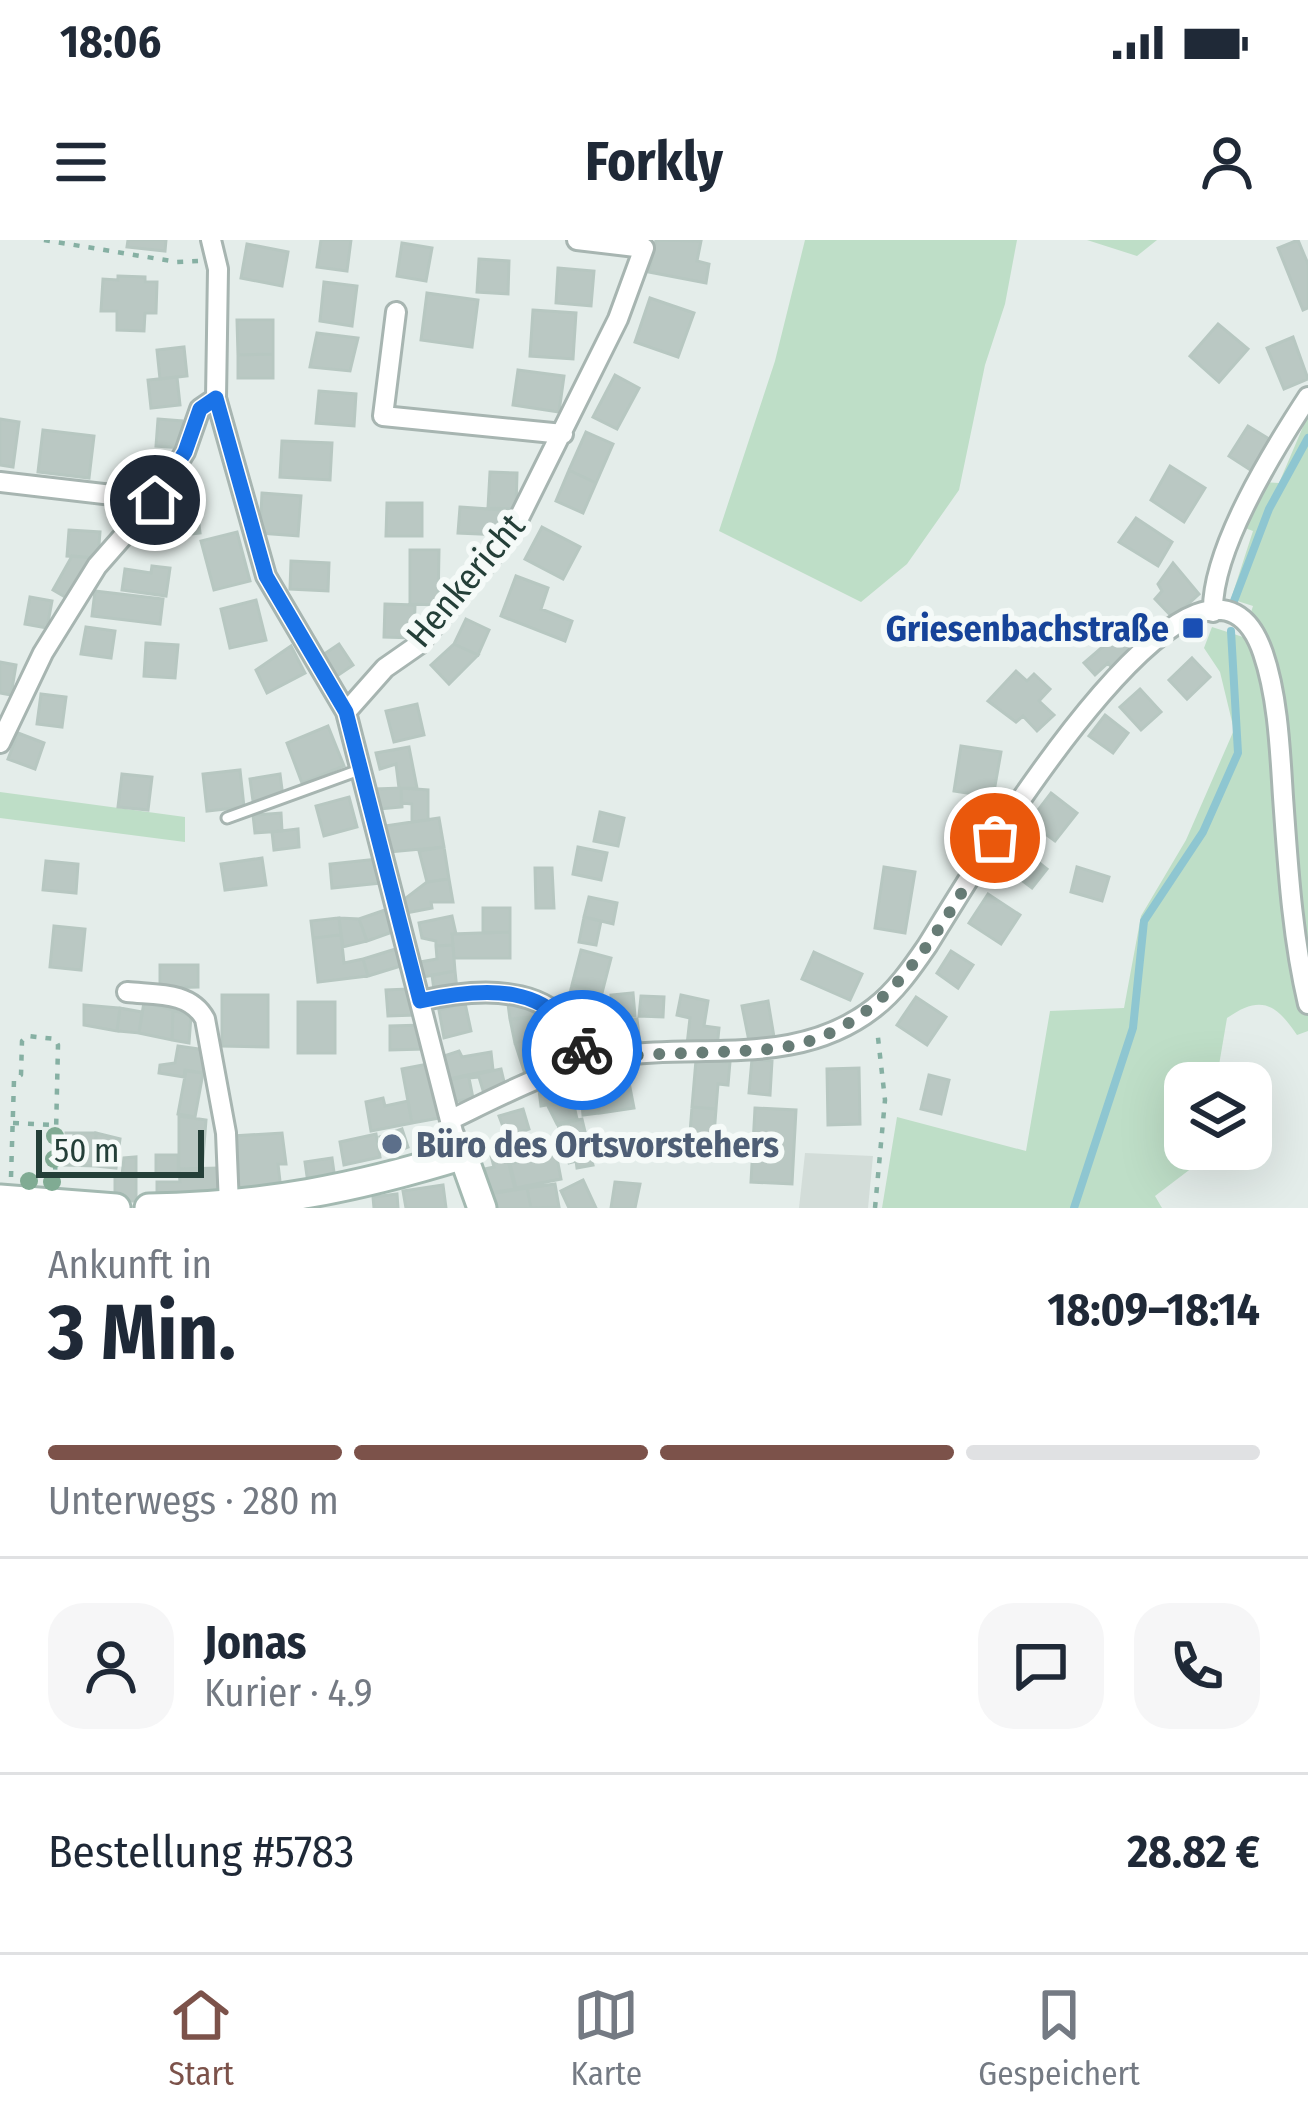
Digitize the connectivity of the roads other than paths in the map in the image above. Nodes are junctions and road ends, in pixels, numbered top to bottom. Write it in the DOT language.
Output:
graph roads {
  1 [pos="577,240"];
  2 [pos="214,249"];
  3 [pos="396,312"];
  4 [pos="1308,397"];
  5 [pos="216,398"];
  6 [pos="563,434"];
  7 [pos="0,482"];
  8 [pos="155,500"];
  9 [pos="1213,612"];
  10 [pos="346,712"];
  11 [pos="0,743"];
  12 [pos="362,769"];
  13 [pos="227,818"];
  14 [pos="127,992"];
  15 [pos="420,1001"];
  16 [pos="1308,1004"];
  17 [pos="586,1062"];
  18 [pos="450,1120"];
  19 [pos="463,1155"];
  20 [pos="5,1200"];
  21 [pos="229,1205"];
  22 [pos="116,1208"];
  23 [pos="148,1208"];
  24 [pos="482,1208"];
  1 -- 6 [label="street, Henkericht"];
  2 -- 5 [label="street"];
  3 -- 6 [label="street"];
  4 -- 9 [label="street"];
  5 -- 8 [label="street"];
  5 -- 10 [label="street"];
  6 -- 10 [label="street, Henkericht"];
  7 -- 8 [label="street"];
  8 -- 11 [label="street"];
  9 -- 16 [label="street"];
  9 -- 17 [label="street"];
  10 -- 12 [label="street"];
  12 -- 13 [label="lane"];
  12 -- 15 [label="street"];
  14 -- 21 [label="street"];
  15 -- 17 [label="street"];
  15 -- 18 [label="street"];
  17 -- 18 [label="street"];
  18 -- 19 [label="street"];
  19 -- 21 [label="street"];
  19 -- 24 [label="street"];
  20 -- 22 [label="street"];
  21 -- 23 [label="street"];
}
